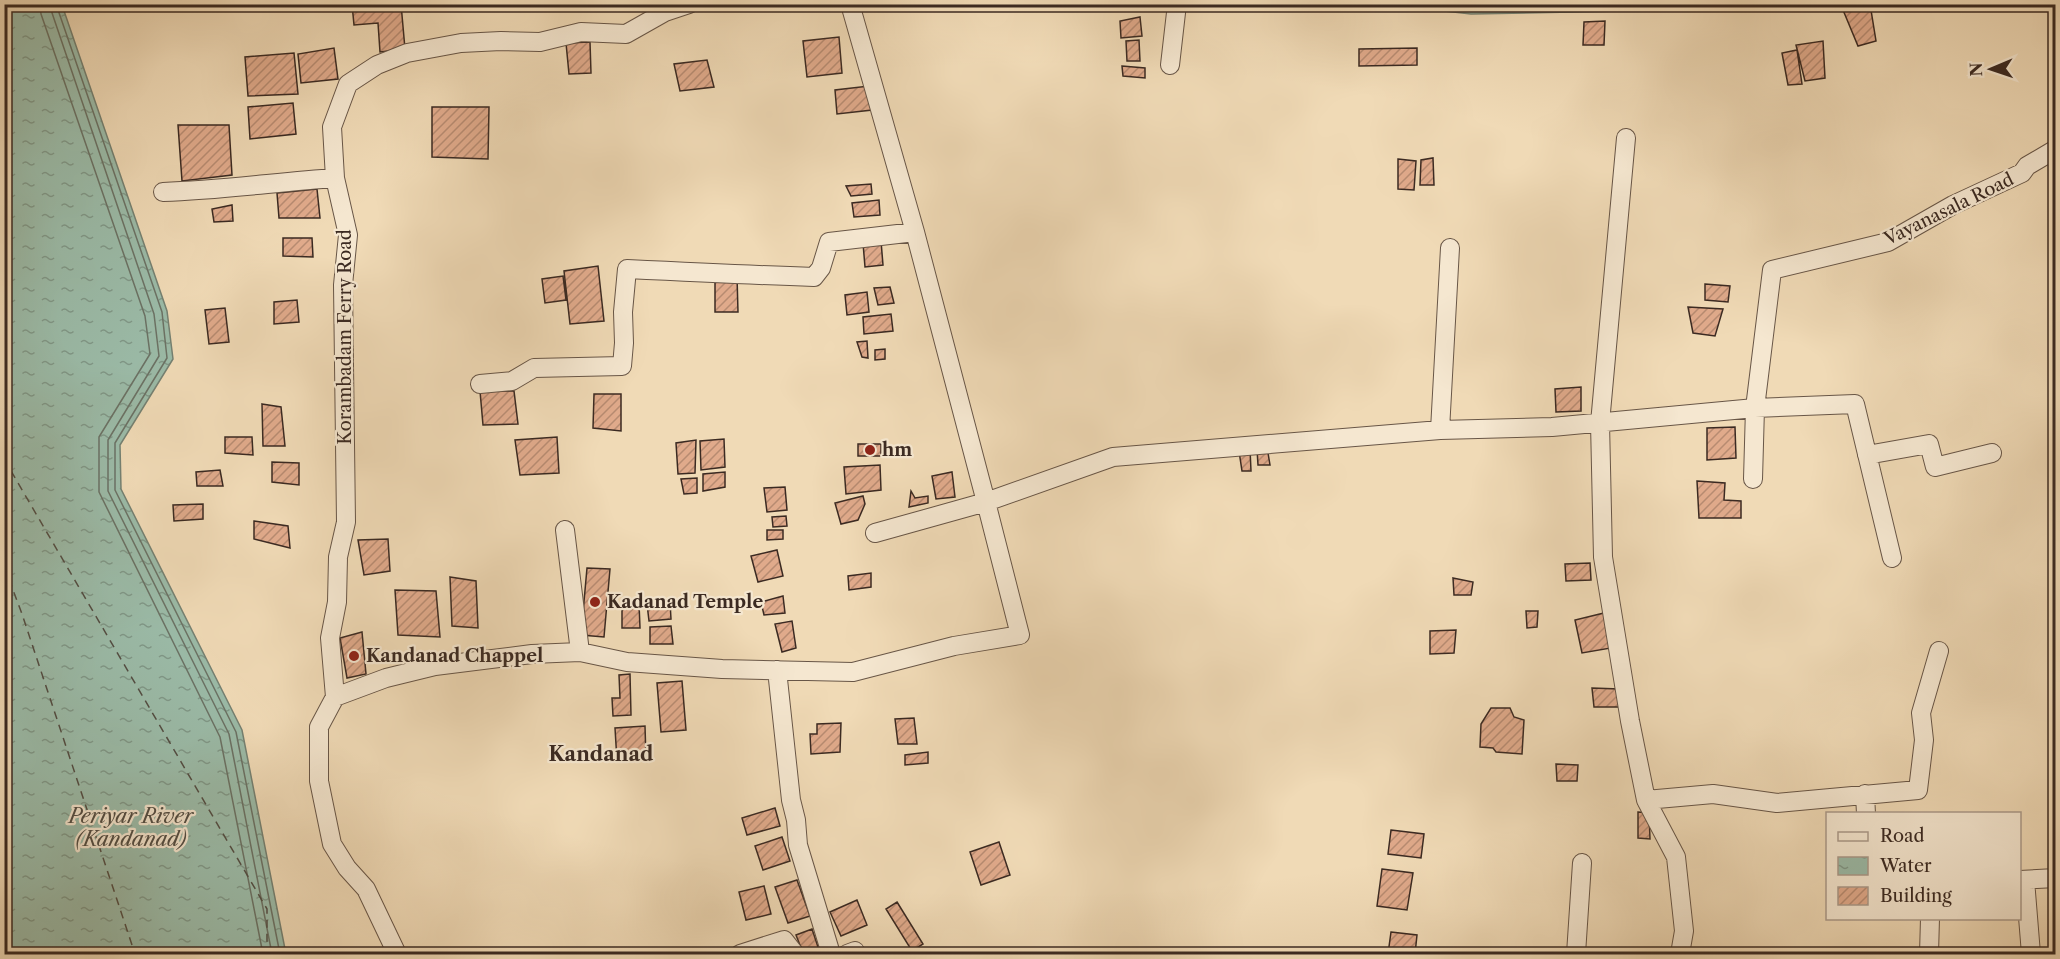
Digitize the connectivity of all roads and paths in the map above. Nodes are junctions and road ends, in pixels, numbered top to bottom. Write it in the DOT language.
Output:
graph roads {
  1 [pos="689,4"];
  2 [pos="850,4"];
  3 [pos="1177,4"];
  4 [pos="1170,64"];
  5 [pos="1626,138"];
  6 [pos="2055,149"];
  7 [pos="335,178"];
  8 [pos="163,192"];
  9 [pos="915,232"];
  10 [pos="1450,248"];
  11 [pos="480,384"];
  12 [pos="1755,408"];
  13 [pos="1600,423"];
  14 [pos="1440,430"];
  15 [pos="1992,453"];
  16 [pos="1867,455"];
  17 [pos="1754,479"];
  18 [pos="986,502"];
  19 [pos="565,530"];
  20 [pos="875,533"];
  21 [pos="1892,558"];
  22 [pos="580,651"];
  23 [pos="1939,651"];
  24 [pos="777,670"];
  25 [pos="335,697"];
  26 [pos="1865,794"];
  27 [pos="1646,800"];
  28 [pos="1866,812"];
  29 [pos="1582,863"];
  30 [pos="2055,878"];
  31 [pos="2022,880"];
  32 [pos="1930,920"];
  33 [pos="397,954"];
  34 [pos="740,954"];
  35 [pos="795,954"];
  36 [pos="831,954"];
  37 [pos="1576,954"];
  38 [pos="1680,954"];
  39 [pos="1929,954"];
  40 [pos="2031,954"];
  1 -- 7 [label="street, Korambadam Ferry Road"];
  2 -- 9 [label="street"];
  3 -- 4 [label="street"];
  5 -- 13 [label="street"];
  6 -- 12 [label="street, Vayanasala Road"];
  7 -- 8 [label="street"];
  7 -- 25 [label="street, Korambadam Ferry Road"];
  9 -- 11 [label="street"];
  9 -- 18 [label="street"];
  10 -- 14 [label="street"];
  12 -- 13 [label="street"];
  12 -- 16 [label="street"];
  12 -- 17 [label="street"];
  13 -- 14 [label="street"];
  13 -- 27 [label="street"];
  14 -- 18 [label="street"];
  15 -- 16 [label="street"];
  16 -- 21 [label="street"];
  18 -- 20 [label="street"];
  18 -- 24 [label="street"];
  19 -- 22 [label="street"];
  22 -- 24 [label="street"];
  22 -- 25 [label="street"];
  23 -- 26 [label="street"];
  24 -- 36 [label="street"];
  25 -- 33 [label="street"];
  26 -- 27 [label="street"];
  26 -- 28 [label="street"];
  27 -- 38 [label="street"];
  29 -- 37 [label="street"];
  30 -- 31 [label="street"];
  31 -- 40 [label="street"];
  32 -- 39 [label="street"];
  34 -- 35 [label="street"];
}
